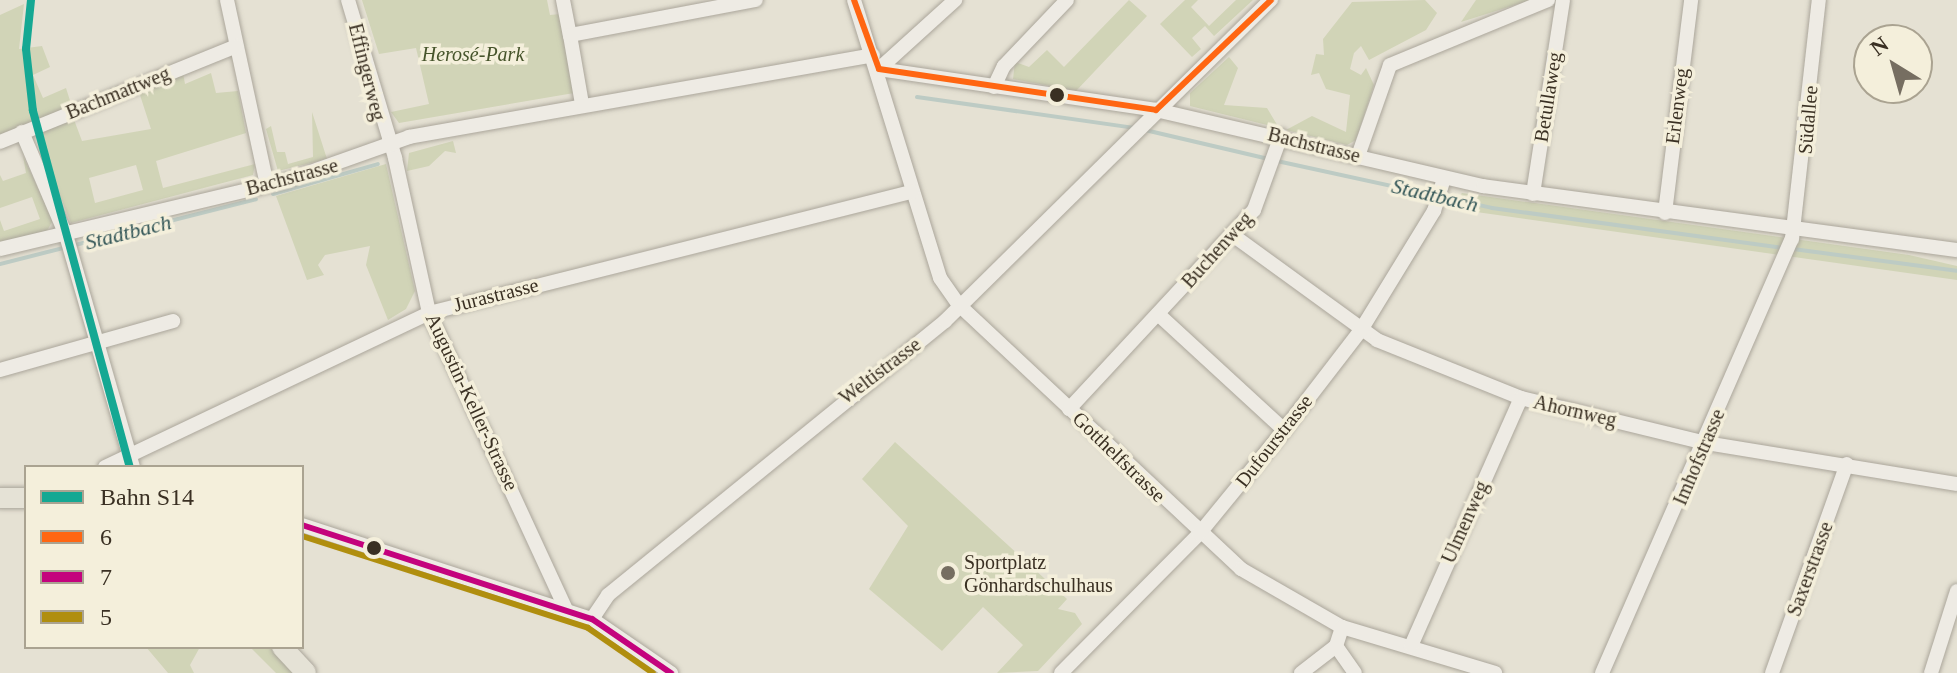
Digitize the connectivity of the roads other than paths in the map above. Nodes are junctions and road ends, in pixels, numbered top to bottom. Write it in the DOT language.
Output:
graph roads {
  1 [pos="227,0"];
  2 [pos="348,0"];
  3 [pos="563,0"];
  4 [pos="756,0"];
  5 [pos="854,0"];
  6 [pos="955,0"];
  7 [pos="1067,0"];
  8 [pos="1271,0"];
  9 [pos="1548,0"];
  10 [pos="1563,0"];
  11 [pos="1691,0"];
  12 [pos="1819,0"];
  13 [pos="735,2"];
  14 [pos="570,35"];
  15 [pos="236,46"];
  16 [pos="876,62"];
  17 [pos="994,87"];
  18 [pos="582,104"];
  19 [pos="1152,115"];
  20 [pos="22,132"];
  21 [pos="1280,141"];
  22 [pos="0,142"];
  23 [pos="387,143"];
  24 [pos="1358,156"];
  25 [pos="267,185"];
  26 [pos="1442,186"];
  27 [pos="912,192"];
  28 [pos="1533,194"];
  29 [pos="1665,213"];
  30 [pos="1794,232"];
  31 [pos="1234,236"];
  32 [pos="69,244"];
  33 [pos="0,249"];
  34 [pos="1957,250"];
  35 [pos="958,304"];
  36 [pos="429,313"];
  37 [pos="1158,314"];
  38 [pos="173,321"];
  39 [pos="1361,330"];
  40 [pos="99,347"];
  41 [pos="0,370"];
  42 [pos="1521,398"];
  43 [pos="1069,409"];
  44 [pos="1284,430"];
  45 [pos="1706,443"];
  46 [pos="131,461"];
  47 [pos="1847,464"];
  48 [pos="1957,484"];
  49 [pos="0,498"];
  50 [pos="24,498"];
  51 [pos="304,526"];
  52 [pos="1199,534"];
  53 [pos="1957,591"];
  54 [pos="565,608"];
  55 [pos="592,619"];
  56 [pos="1342,627"];
  57 [pos="1336,646"];
  58 [pos="1411,646"];
  59 [pos="284,649"];
  60 [pos="306,673"];
  61 [pos="671,673"];
  62 [pos="1061,673"];
  63 [pos="1301,673"];
  64 [pos="1355,673"];
  65 [pos="1495,673"];
  66 [pos="1602,673"];
  67 [pos="1772,673"];
  68 [pos="1931,673"];
  1 -- 15 [label="street"];
  2 -- 23 [label="street, Effingerweg"];
  3 -- 14 [label="street"];
  4 -- 13 [label="street"];
  5 -- 16 [label="street, Gotthelfstrasse"];
  6 -- 16 [label="street"];
  7 -- 17 [label="street"];
  8 -- 19 [label="street, Weltistrasse"];
  9 -- 24 [label="street"];
  10 -- 28 [label="street, Betullaweg"];
  11 -- 29 [label="street, Erlenweg"];
  12 -- 30 [label="street, Südallee"];
  13 -- 14 [label="street"];
  14 -- 18 [label="street"];
  15 -- 20 [label="street, Bachmattweg"];
  15 -- 25 [label="street"];
  16 -- 17 [label="street, Bachstrasse"];
  16 -- 18 [label="street, Bachstrasse"];
  16 -- 27 [label="street, Gotthelfstrasse"];
  17 -- 19 [label="street, Bachstrasse"];
  18 -- 23 [label="street, Bachstrasse"];
  19 -- 21 [label="street, Bachstrasse"];
  19 -- 35 [label="street, Weltistrasse"];
  20 -- 22 [label="street, Bachmattweg"];
  20 -- 32 [label="street"];
  21 -- 24 [label="street, Bachstrasse"];
  21 -- 31 [label="street, Buchenweg"];
  23 -- 25 [label="street, Bachstrasse"];
  23 -- 36 [label="street, Augustin-Keller-Strasse"];
  24 -- 26 [label="street, Bachstrasse"];
  25 -- 32 [label="street, Bachstrasse"];
  26 -- 28 [label="street, Bachstrasse"];
  26 -- 39 [label="street, Dufourstrasse"];
  27 -- 35 [label="street, Gotthelfstrasse"];
  27 -- 36 [label="street, Jurastrasse"];
  28 -- 29 [label="street, Bachstrasse"];
  29 -- 30 [label="street, Bachstrasse"];
  30 -- 34 [label="street, Bachstrasse"];
  30 -- 45 [label="street, Imhofstrasse"];
  31 -- 37 [label="street, Buchenweg"];
  31 -- 39 [label="street, Ahornweg"];
  32 -- 33 [label="street, Bachstrasse"];
  32 -- 40 [label="street"];
  35 -- 43 [label="street, Gotthelfstrasse"];
  35 -- 55 [label="street, Weltistrasse"];
  36 -- 46 [label="street, Jurastrasse"];
  36 -- 54 [label="street, Augustin-Keller-Strasse"];
  37 -- 43 [label="street, Buchenweg"];
  37 -- 44 [label="street"];
  38 -- 40 [label="street"];
  39 -- 42 [label="street, Ahornweg"];
  39 -- 44 [label="street, Dufourstrasse"];
  40 -- 41 [label="street"];
  40 -- 46 [label="street"];
  42 -- 45 [label="street, Ahornweg"];
  42 -- 58 [label="street, Ulmenweg"];
  43 -- 52 [label="street, Gotthelfstrasse"];
  44 -- 52 [label="street, Dufourstrasse"];
  45 -- 47 [label="street, Ahornweg"];
  45 -- 66 [label="street, Imhofstrasse"];
  47 -- 48 [label="street, Ahornweg"];
  47 -- 67 [label="street, Saxerstrasse"];
  49 -- 50 [label="main road"];
  51 -- 54 [label="street"];
  52 -- 56 [label="street, Gotthelfstrasse"];
  52 -- 62 [label="street, Dufourstrasse"];
  53 -- 68 [label="street"];
  54 -- 55 [label="street"];
  55 -- 61 [label="street"];
  56 -- 57 [label="street"];
  56 -- 58 [label="street, Gotthelfstrasse"];
  57 -- 63 [label="street"];
  57 -- 64 [label="street"];
  58 -- 65 [label="street, Gotthelfstrasse"];
  59 -- 60 [label="main road"];
}
